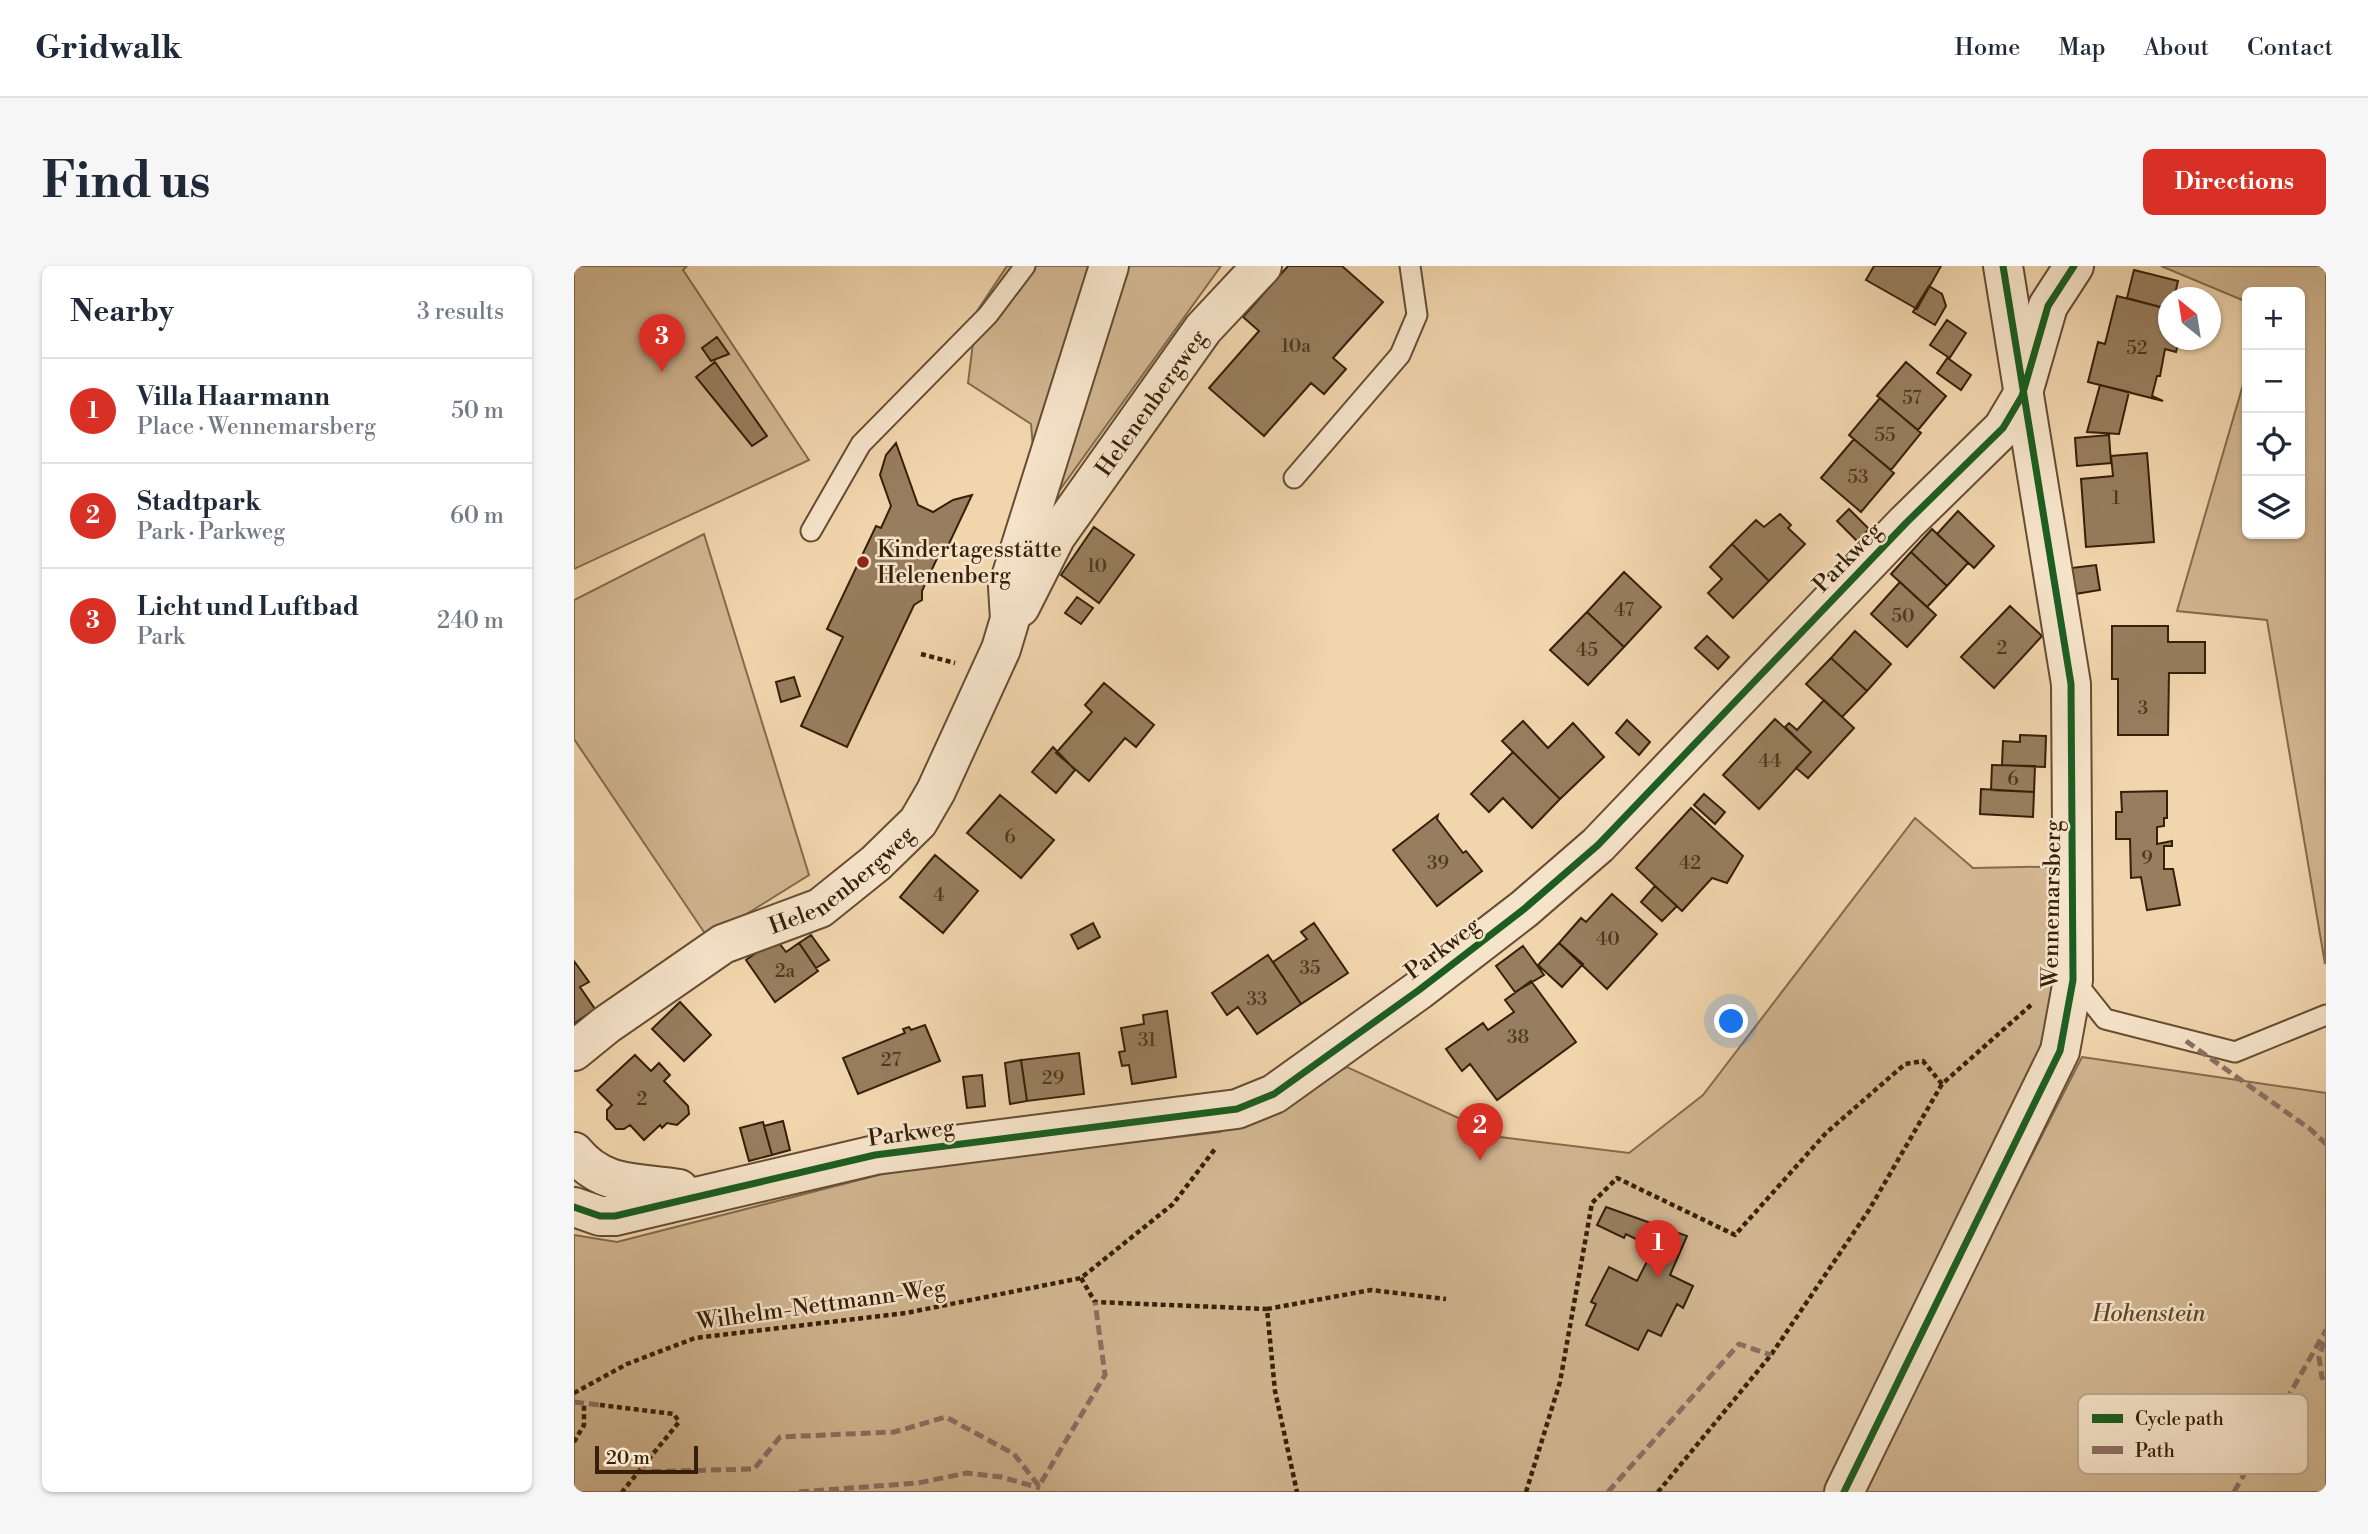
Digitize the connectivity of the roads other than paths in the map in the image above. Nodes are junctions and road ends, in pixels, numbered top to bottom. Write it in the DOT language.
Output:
graph roads {
  1 [pos="1026,266"];
  2 [pos="1109,266"];
  3 [pos="1262,266"];
  4 [pos="1410,266"];
  5 [pos="2003,266"];
  6 [pos="2074,266"];
  7 [pos="2022,396"];
  8 [pos="1294,478"];
  9 [pos="811,531"];
  10 [pos="1010,619"];
  11 [pos="2073,980"];
  12 [pos="2326,1015"];
  13 [pos="574,1051"];
  14 [pos="574,1152"];
  15 [pos="697,1196"];
  16 [pos="574,1208"];
  17 [pos="1844,1492"];
  1 -- 9 [label="lane"];
  2 -- 10 [label="street, Helenenbergweg"];
  3 -- 10 [label="street, Helenenbergweg"];
  4 -- 8 [label="lane"];
  5 -- 7 [label="street"];
  6 -- 7 [label="street"];
  7 -- 11 [label="street, Wennemarsberg"];
  7 -- 15 [label="street, Parkweg"];
  10 -- 13 [label="street, Helenenbergweg"];
  11 -- 12 [label="lane"];
  11 -- 17 [label="street, Wennemarsberg"];
  14 -- 15 [label="street"];
  15 -- 16 [label="street, Parkweg"];
}
